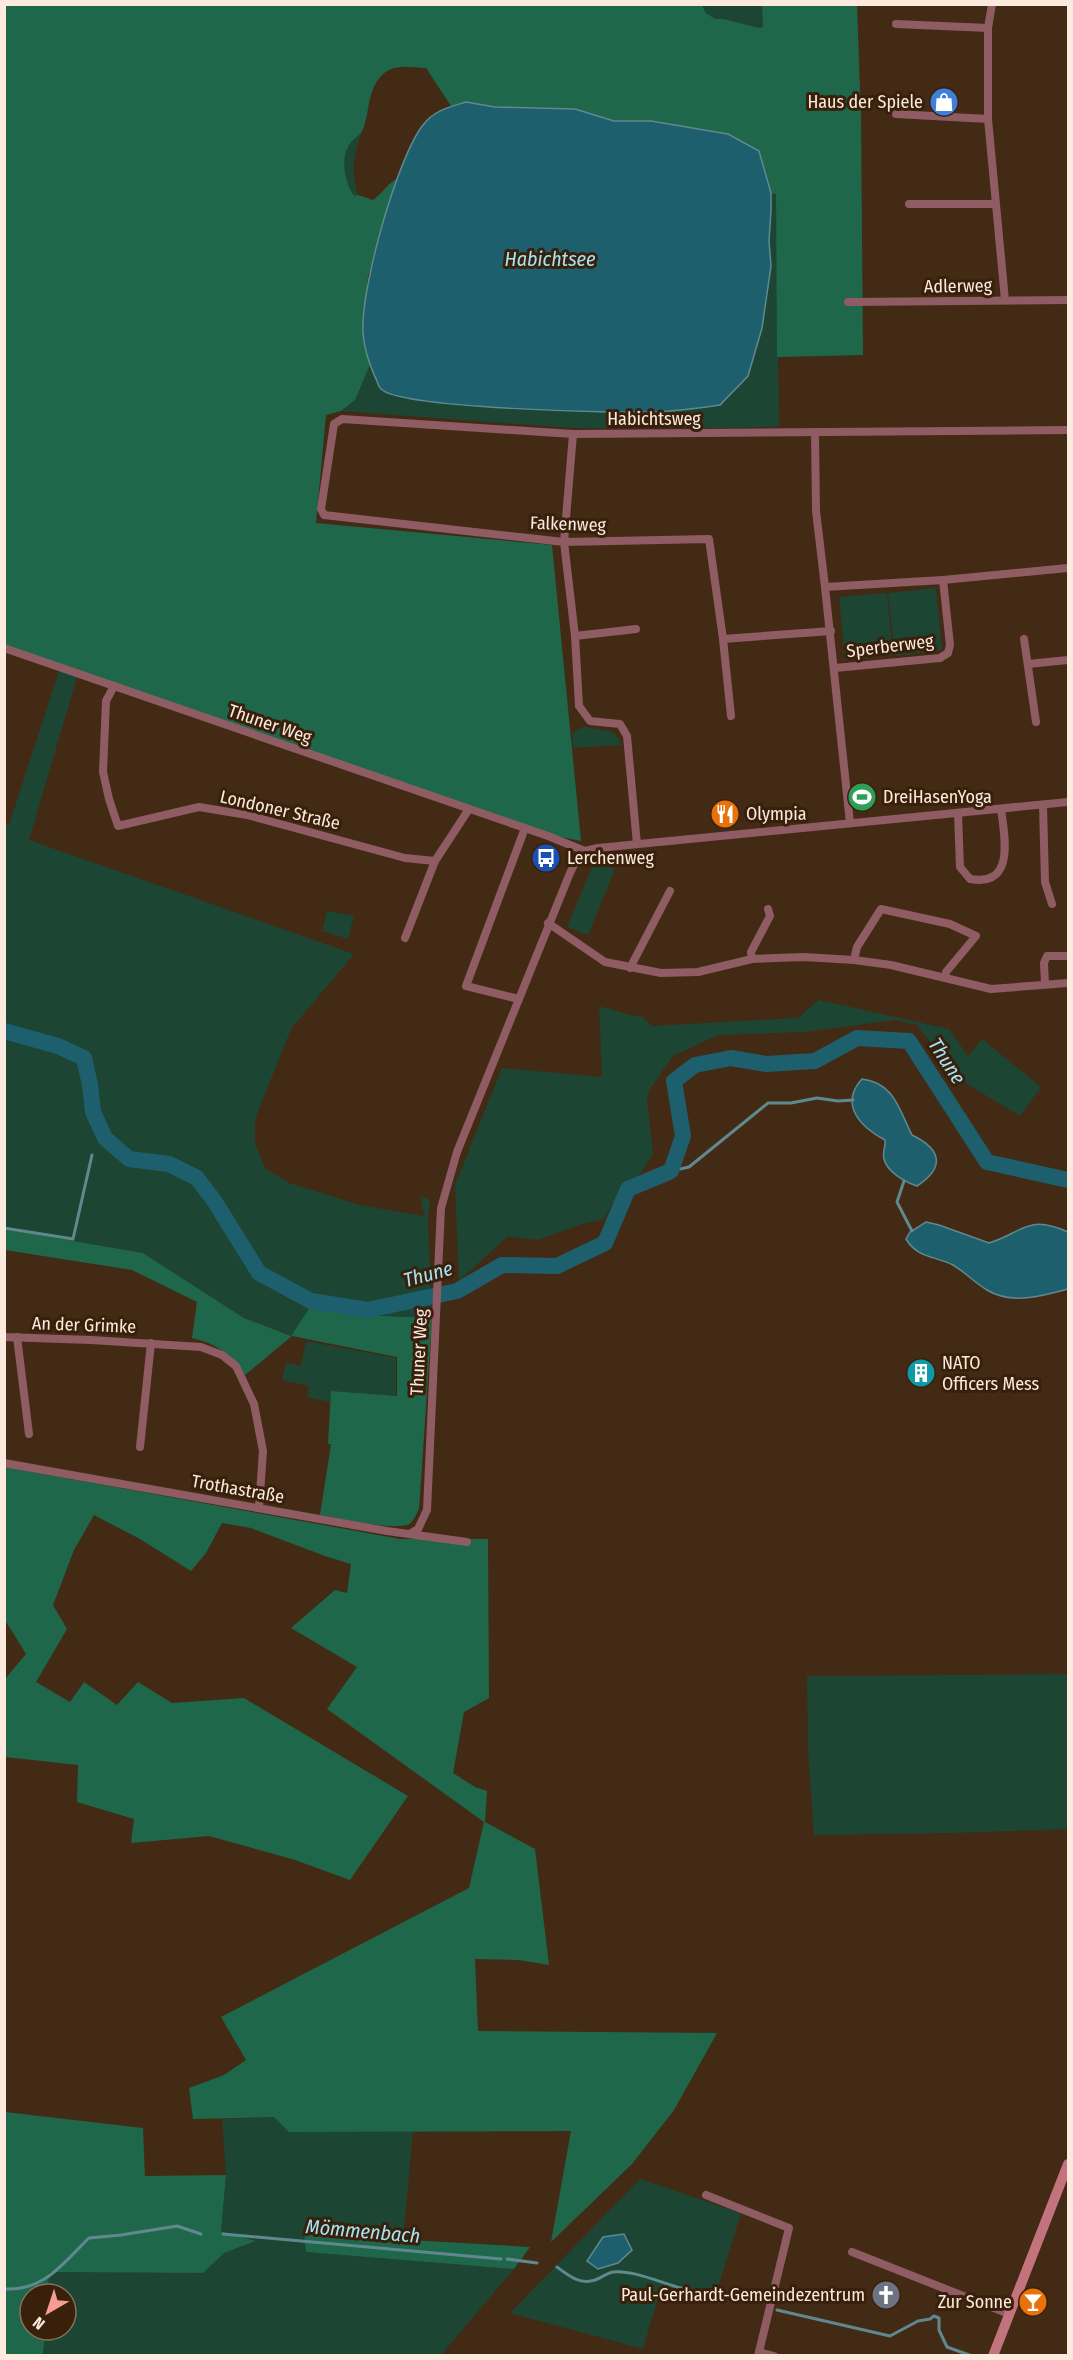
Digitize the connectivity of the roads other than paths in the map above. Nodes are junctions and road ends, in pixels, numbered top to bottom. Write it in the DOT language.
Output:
graph roads {
  1 [pos="992,4"];
  2 [pos="896,24"];
  3 [pos="988,28"];
  4 [pos="896,114"];
  5 [pos="988,119"];
  6 [pos="909,204"];
  7 [pos="995,204"];
  8 [pos="1005,300"];
  9 [pos="1068,300"];
  10 [pos="848,302"];
  11 [pos="1068,430"];
  12 [pos="815,432"];
  13 [pos="573,434"];
  14 [pos="324,515"];
  15 [pos="564,542"];
  16 [pos="1068,568"];
  17 [pos="943,580"];
  18 [pos="825,587"];
  19 [pos="636,629"];
  20 [pos="831,630"];
  21 [pos="575,636"];
  22 [pos="723,639"];
  23 [pos="1024,639"];
  24 [pos="4,648"];
  25 [pos="1068,660"];
  26 [pos="1028,664"];
  27 [pos="835,668"];
  28 [pos="114,686"];
  29 [pos="731,716"];
  30 [pos="1036,722"];
  31 [pos="1068,802"];
  32 [pos="1043,805"];
  33 [pos="469,809"];
  34 [pos="1001,809"];
  35 [pos="958,813"];
  36 [pos="850,823"];
  37 [pos="525,828"];
  38 [pos="637,844"];
  39 [pos="585,851"];
  40 [pos="435,861"];
  41 [pos="670,891"];
  42 [pos="1052,904"];
  43 [pos="768,909"];
  44 [pos="548,923"];
  45 [pos="405,938"];
  46 [pos="1068,956"];
  47 [pos="752,959"];
  48 [pos="854,960"];
  49 [pos="630,968"];
  50 [pos="945,978"];
  51 [pos="1068,983"];
  52 [pos="1045,984"];
  53 [pos="519,999"];
  54 [pos="4,1337"];
  55 [pos="17,1337"];
  56 [pos="151,1343"];
  57 [pos="29,1434"];
  58 [pos="140,1447"];
  59 [pos="4,1462"];
  60 [pos="259,1508"];
  61 [pos="410,1534"];
  62 [pos="467,1542"];
  63 [pos="1068,2164"];
  64 [pos="706,2195"];
  65 [pos="852,2252"];
  66 [pos="1009,2314"];
  67 [pos="759,2354"];
  68 [pos="774,2355"];
  69 [pos="993,2355"];
  1 -- 3 [label="street"];
  2 -- 3 [label="street"];
  3 -- 5 [label="street"];
  4 -- 5 [label="street"];
  5 -- 7 [label="street"];
  6 -- 7 [label="street"];
  7 -- 8 [label="street"];
  8 -- 9 [label="street, Adlerweg"];
  8 -- 10 [label="street, Adlerweg"];
  11 -- 12 [label="street, Habichtsweg"];
  12 -- 13 [label="street, Habichtsweg"];
  12 -- 18 [label="street, Sperberweg"];
  13 -- 14 [label="street, Habichtsweg"];
  13 -- 15 [label="street"];
  14 -- 15 [label="street, Falkenweg"];
  15 -- 21 [label="street"];
  15 -- 22 [label="street, Falkenweg"];
  16 -- 17 [label="street"];
  17 -- 18 [label="street"];
  17 -- 27 [label="street, Sperberweg"];
  18 -- 20 [label="street, Sperberweg"];
  19 -- 21 [label="street"];
  20 -- 22 [label="street"];
  20 -- 27 [label="street, Sperberweg"];
  21 -- 38 [label="street"];
  22 -- 29 [label="street, Falkenweg"];
  23 -- 26 [label="street"];
  24 -- 28 [label="street, Thuner Weg"];
  25 -- 26 [label="street"];
  26 -- 30 [label="street"];
  27 -- 36 [label="street, Sperberweg"];
  28 -- 33 [label="street, Thuner Weg"];
  28 -- 40 [label="street, Londoner Straße"];
  31 -- 32 [label="street"];
  32 -- 34 [label="street"];
  32 -- 42 [label="street"];
  33 -- 37 [label="street, Thuner Weg"];
  33 -- 40 [label="street"];
  34 -- 35 [label="street"];
  34 -- 35 [label="street"];
  35 -- 36 [label="street"];
  36 -- 38 [label="street"];
  37 -- 39 [label="street, Thuner Weg"];
  37 -- 53 [label="street"];
  38 -- 39 [label="street"];
  39 -- 44 [label="street, Thuner Weg"];
  40 -- 45 [label="street"];
  41 -- 49 [label="street"];
  43 -- 47 [label="street"];
  44 -- 49 [label="street"];
  44 -- 53 [label="street, Thuner Weg"];
  46 -- 52 [label="street"];
  47 -- 48 [label="street"];
  47 -- 49 [label="street"];
  48 -- 50 [label="street"];
  48 -- 50 [label="street"];
  50 -- 52 [label="street"];
  51 -- 52 [label="street"];
  53 -- 61 [label="street, Thuner Weg"];
  54 -- 55 [label="street, An der Grimke"];
  55 -- 56 [label="street, An der Grimke"];
  55 -- 57 [label="street, An der Grimke"];
  56 -- 58 [label="street, An der Grimke"];
  56 -- 60 [label="street, An der Grimke"];
  59 -- 60 [label="street, Trothastraße"];
  60 -- 61 [label="street, Trothastraße"];
  61 -- 62 [label="street, Trothastraße"];
  63 -- 66 [label="main road"];
  64 -- 67 [label="street"];
  65 -- 66 [label="street"];
  66 -- 69 [label="main road"];
  67 -- 68 [label="street"];
}
